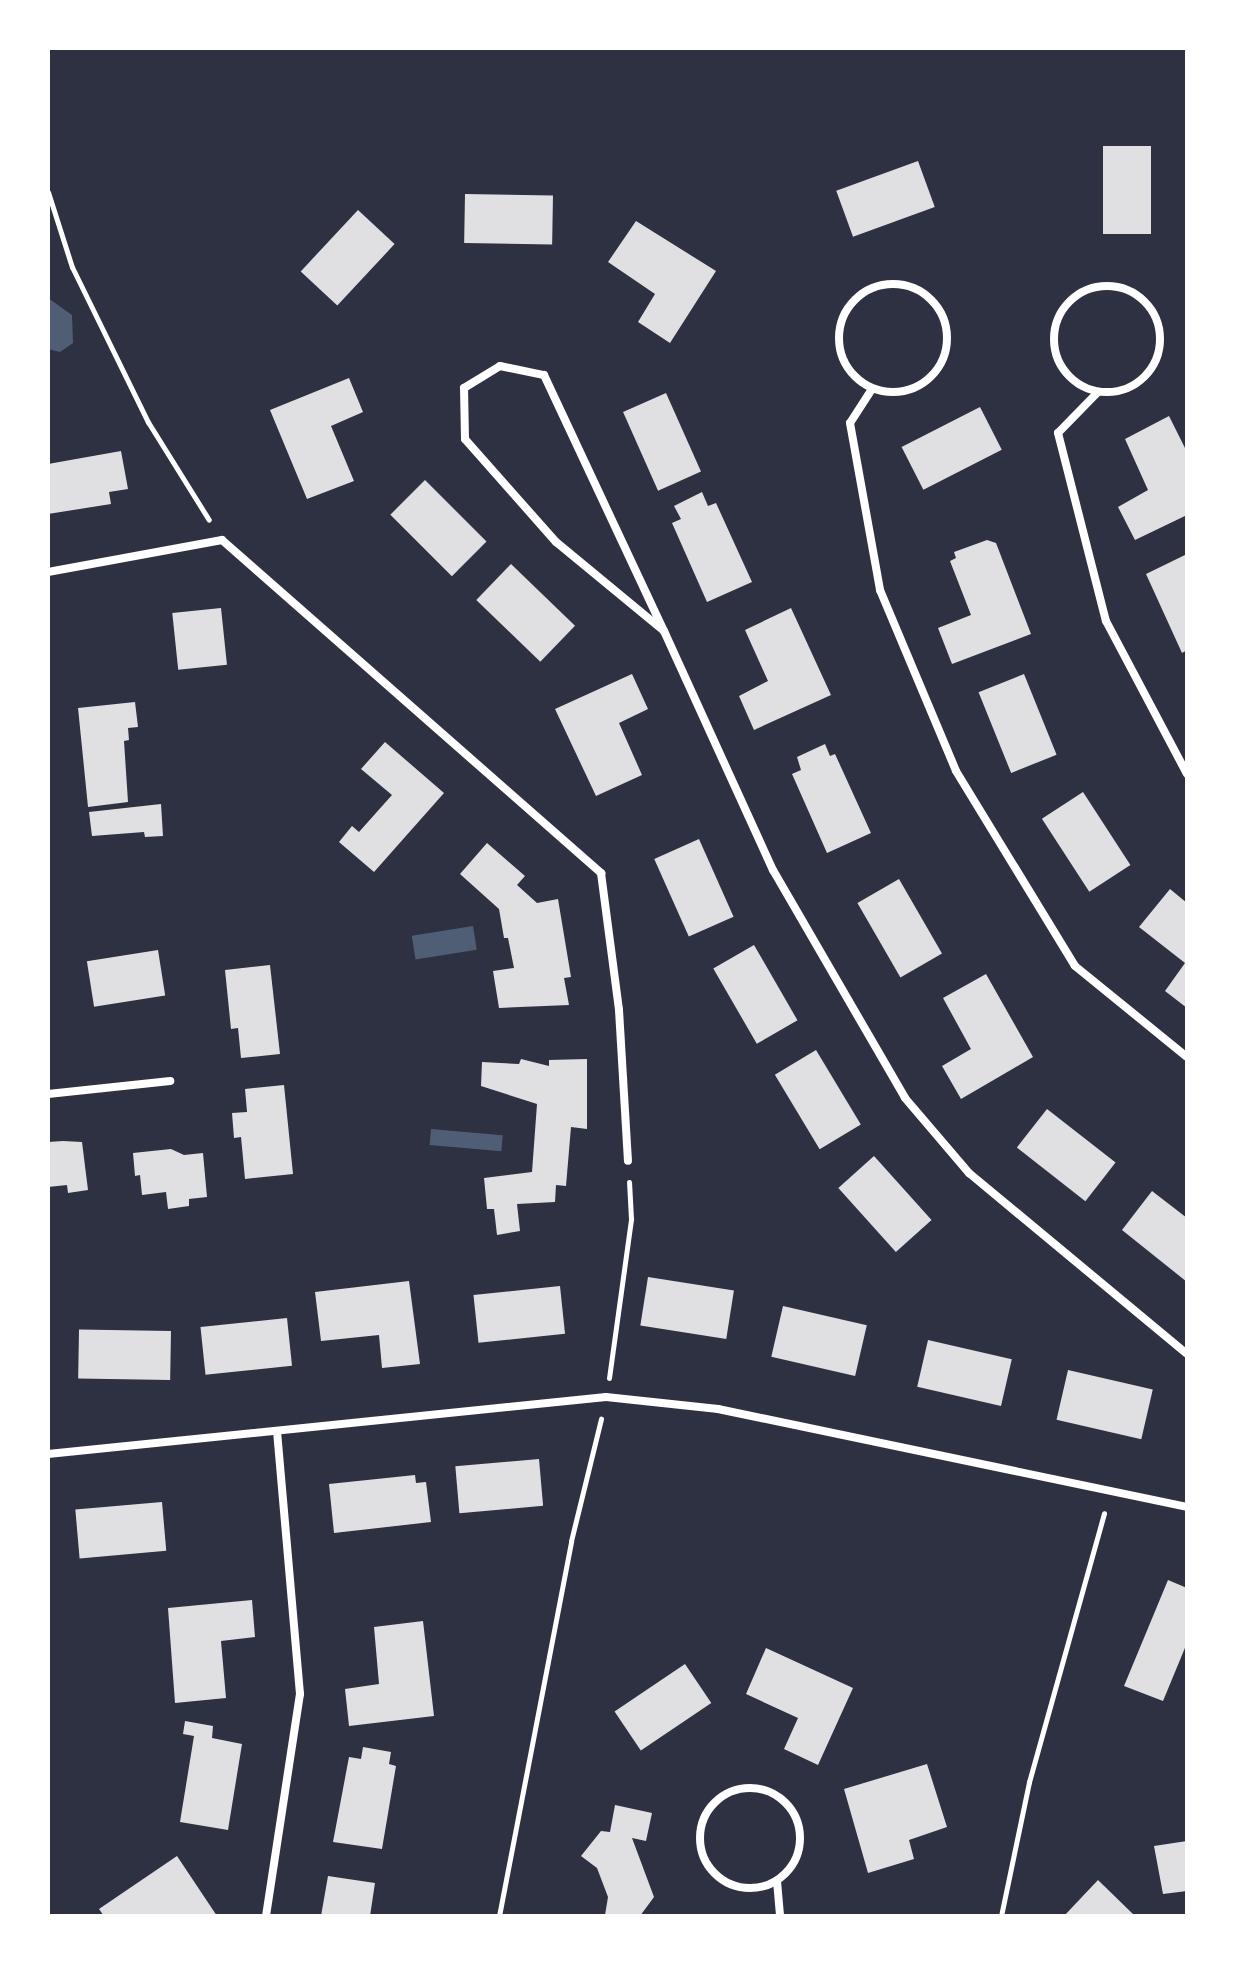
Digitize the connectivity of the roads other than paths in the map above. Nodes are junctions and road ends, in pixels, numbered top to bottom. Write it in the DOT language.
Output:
graph roads {
  1 [pos="872,389"];
  2 [pos="1098,392"];
  3 [pos="48,572"];
  4 [pos="664,631"];
  5 [pos="1187,774"];
  6 [pos="1187,1057"];
  7 [pos="170,1081"];
  8 [pos="48,1094"];
  9 [pos="628,1161"];
  10 [pos="1187,1354"];
  11 [pos="277,1433"];
  12 [pos="48,1454"];
  13 [pos="1187,1507"];
  14 [pos="777,1881"];
  15 [pos="266,1916"];
  16 [pos="780,1916"];
  1 -- 1 [label="street"];
  1 -- 6 [label="street"];
  2 -- 2 [label="street"];
  2 -- 5 [label="street"];
  3 -- 9 [label="street"];
  4 -- 4 [label="street"];
  4 -- 10 [label="street"];
  7 -- 8 [label="street"];
  11 -- 12 [label="street"];
  11 -- 13 [label="street"];
  11 -- 15 [label="street"];
  14 -- 14 [label="street"];
  14 -- 16 [label="street"];
}
